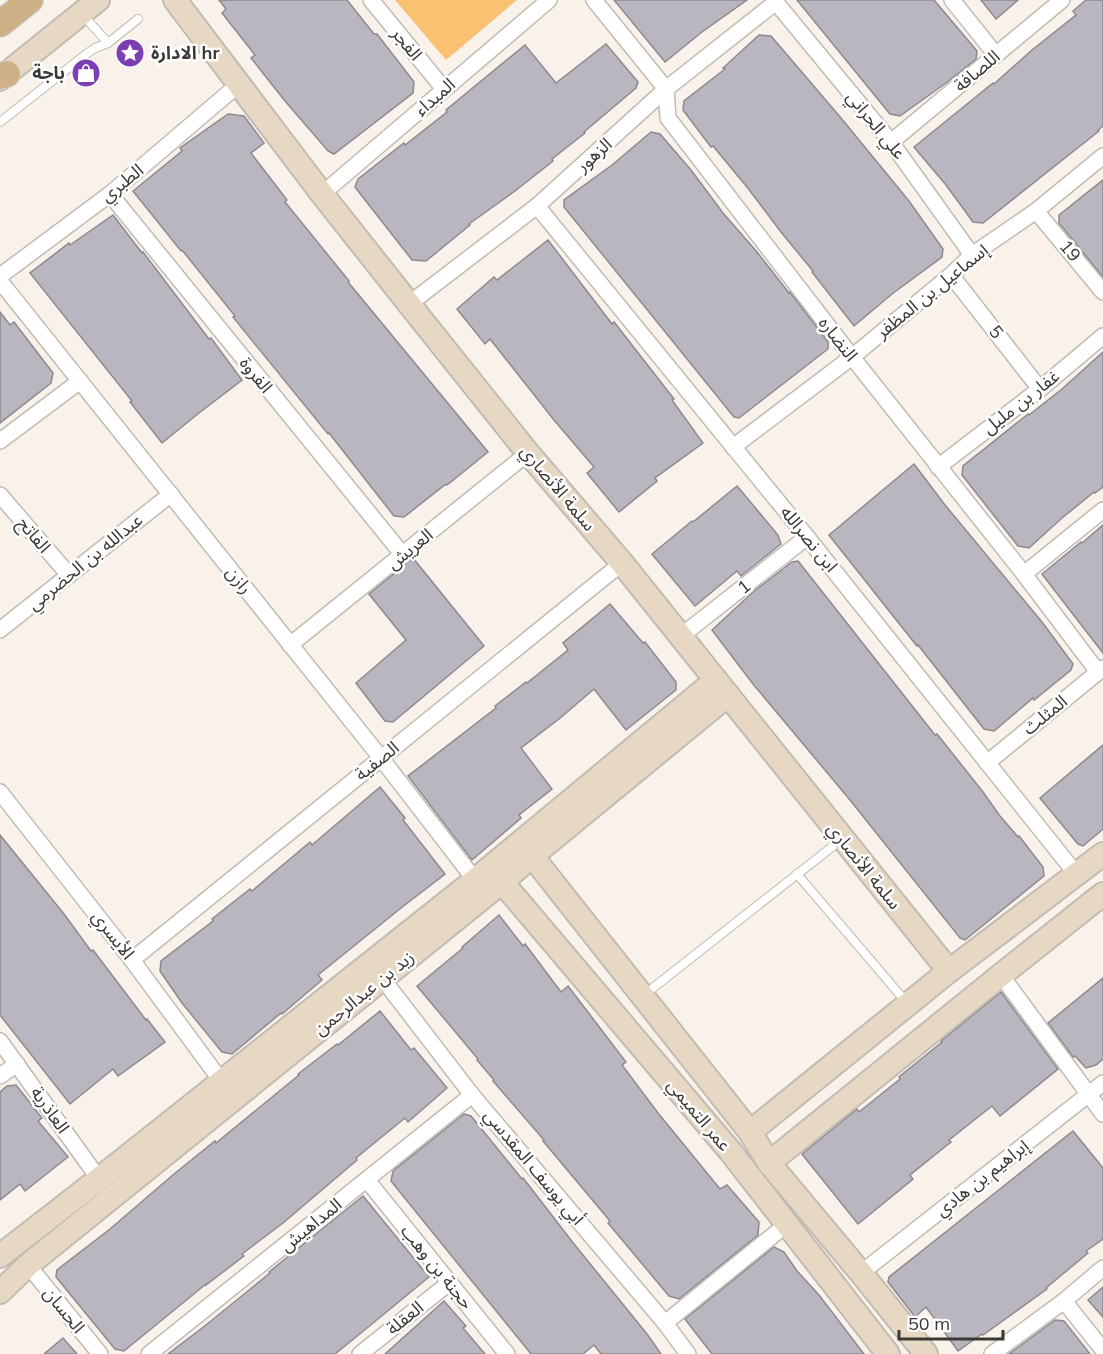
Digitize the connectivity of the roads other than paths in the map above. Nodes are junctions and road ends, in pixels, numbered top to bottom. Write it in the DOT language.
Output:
graph roads {
  1 [pos="30,0"];
  2 [pos="175,0"];
  3 [pos="371,0"];
  4 [pos="549,0"];
  5 [pos="594,0"];
  6 [pos="952,0"];
  7 [pos="1062,0"];
  8 [pos="775,1"];
  9 [pos="90,7"];
  10 [pos="138,19"];
  11 [pos="0,24"];
  12 [pos="108,43"];
  13 [pos="996,55"];
  14 [pos="2,76"];
  15 [pos="239,84"];
  16 [pos="444,89"];
  17 [pos="666,89"];
  18 [pos="0,122"];
  19 [pos="891,142"];
  20 [pos="1103,156"];
  21 [pos="322,194"];
  22 [pos="110,195"];
  23 [pos="537,206"];
  24 [pos="1036,211"];
  25 [pos="972,255"];
  26 [pos="951,275"];
  27 [pos="0,276"];
  28 [pos="0,281"];
  29 [pos="1103,292"];
  30 [pos="409,304"];
  31 [pos="1103,336"];
  32 [pos="852,357"];
  33 [pos="80,381"];
  34 [pos="1040,389"];
  35 [pos="0,441"];
  36 [pos="733,447"];
  37 [pos="528,453"];
  38 [pos="938,467"];
  39 [pos="171,494"];
  40 [pos="0,495"];
  41 [pos="1103,510"];
  42 [pos="807,537"];
  43 [pos="403,555"];
  44 [pos="622,563"];
  45 [pos="1024,574"];
  46 [pos="69,575"];
  47 [pos="0,630"];
  48 [pos="681,636"];
  49 [pos="290,645"];
  50 [pos="1101,670"];
  51 [pos="722,688"];
  52 [pos="381,758"];
  53 [pos="987,763"];
  54 [pos="1,795"];
  55 [pos="843,839"];
  56 [pos="1103,854"];
  57 [pos="532,856"];
  58 [pos="798,874"];
  59 [pos="1077,875"];
  60 [pos="548,877"];
  61 [pos="475,880"];
  62 [pos="502,882"];
  63 [pos="1103,894"];
  64 [pos="517,900"];
  65 [pos="132,960"];
  66 [pos="949,971"];
  67 [pos="1001,975"];
  68 [pos="382,978"];
  69 [pos="643,996"];
  70 [pos="908,1004"];
  71 [pos="0,1041"];
  72 [pos="17,1064"];
  73 [pos="0,1076"];
  74 [pos="222,1082"];
  75 [pos="1103,1083"];
  76 [pos="1089,1094"];
  77 [pos="472,1095"];
  78 [pos="1103,1114"];
  79 [pos="750,1132"];
  80 [pos="730,1151"];
  81 [pos="769,1163"];
  82 [pos="99,1179"];
  83 [pos="367,1180"];
  84 [pos="787,1224"];
  85 [pos="0,1256"];
  86 [pos="28,1265"];
  87 [pos="1103,1268"];
  88 [pos="861,1273"];
  89 [pos="449,1282"];
  90 [pos="0,1292"];
  91 [pos="1064,1301"];
  92 [pos="665,1323"];
  93 [pos="1103,1350"];
  94 [pos="100,1354"];
  95 [pos="149,1354"];
  96 [pos="360,1354"];
  97 [pos="507,1354"];
  98 [pos="688,1354"];
  99 [pos="888,1354"];
  100 [pos="926,1354"];
  101 [pos="992,1354"];
  1 -- 11 [label="main road"];
  2 -- 15 [label="street, سلمة الأنصاري"];
  3 -- 16 [label="street, الفجر"];
  4 -- 16 [label="street, المبداء"];
  5 -- 17 [label="street"];
  6 -- 13 [label="street"];
  7 -- 13 [label="street, اللصافة"];
  8 -- 17 [label="street, الزهور"];
  8 -- 19 [label="street, علي الحراني"];
  9 -- 12 [label="lane"];
  9 -- 14 [label="street"];
  10 -- 12 [label="lane"];
  12 -- 18 [label="lane"];
  13 -- 19 [label="street, اللصافة"];
  15 -- 21 [label="street, سلمة الأنصاري"];
  15 -- 22 [label="street, الطبري"];
  16 -- 21 [label="street, المبداء"];
  17 -- 23 [label="street, الزهور"];
  17 -- 32 [label="street, النضاره"];
  19 -- 25 [label="street, علي الحراني"];
  20 -- 24 [label="street, إسماعيل بن المظفر"];
  21 -- 30 [label="street, سلمة الأنصاري"];
  22 -- 27 [label="street, الطبري"];
  22 -- 43 [label="street, الفروة"];
  23 -- 30 [label="street, الزهور"];
  23 -- 36 [label="street, ابن نصرالله"];
  24 -- 25 [label="street, إسماعيل بن المظفر"];
  24 -- 29 [label="street, 19"];
  25 -- 26 [label="street, إسماعيل بن المظفر"];
  26 -- 32 [label="street, إسماعيل بن المظفر"];
  26 -- 34 [label="street, 5"];
  28 -- 33 [label="street, رازن"];
  30 -- 37 [label="street, سلمة الأنصاري"];
  31 -- 34 [label="street, غفار بن مليل"];
  32 -- 36 [label="street, إسماعيل بن المظفر"];
  32 -- 38 [label="street, النضاره"];
  33 -- 35 [label="street"];
  33 -- 39 [label="street, رازن"];
  34 -- 38 [label="street, غفار بن مليل"];
  36 -- 42 [label="street, ابن نصرالله"];
  37 -- 43 [label="street, العريش"];
  37 -- 44 [label="street, سلمة الأنصاري"];
  38 -- 45 [label="street, النضاره"];
  39 -- 46 [label="street, عبدالله بن الحضرمي"];
  39 -- 49 [label="street, رازن"];
  40 -- 46 [label="street, الفاتح"];
  41 -- 45 [label="street"];
  42 -- 48 [label="street, 1"];
  42 -- 53 [label="street, ابن نصرالله"];
  43 -- 49 [label="street, العريش"];
  44 -- 48 [label="street, سلمة الأنصاري"];
  44 -- 52 [label="street, الصفية"];
  45 -- 50 [label="street, النضاره"];
  46 -- 47 [label="street, عبدالله بن الحضرمي"];
  48 -- 51 [label="street, سلمة الأنصاري"];
  49 -- 52 [label="street, رازن"];
  50 -- 53 [label="street, المثلث"];
  51 -- 55 [label="street, سلمة الأنصاري"];
  51 -- 57 [label="street, زيد بن عبدالرحمن"];
  51 -- 61 [label="street, زيد بن عبدالرحمن"];
  52 -- 61 [label="street, رازن"];
  52 -- 65 [label="street, الصفية"];
  53 -- 59 [label="street, ابن نصرالله"];
  54 -- 65 [label="street, الأيسري"];
  55 -- 58 [label="lane"];
  55 -- 66 [label="street, سلمة الأنصاري"];
  56 -- 59 [label="street"];
  57 -- 60 [label="street"];
  57 -- 62 [label="street, زيد بن عبدالرحمن"];
  58 -- 69 [label="lane"];
  58 -- 70 [label="lane"];
  59 -- 66 [label="street"];
  60 -- 64 [label="street"];
  60 -- 69 [label="street"];
  61 -- 74 [label="street, زيد بن عبدالرحمن"];
  62 -- 64 [label="street, عمر التميمي"];
  62 -- 68 [label="street, زيد بن عبدالرحمن"];
  63 -- 67 [label="street"];
  64 -- 80 [label="street, عمر التميمي"];
  65 -- 74 [label="street, الأيسري"];
  66 -- 70 [label="street"];
  67 -- 76 [label="street"];
  67 -- 81 [label="street"];
  68 -- 77 [label="street, أبي يوسف المقدسي"];
  68 -- 86 [label="street, زيد بن عبدالرحمن"];
  69 -- 79 [label="street"];
  70 -- 79 [label="street"];
  71 -- 72 [label="street, العاذرية"];
  72 -- 73 [label="street"];
  72 -- 82 [label="street, العاذرية"];
  74 -- 82 [label="street, زيد بن عبدالرحمن"];
  75 -- 76 [label="street, إبراهيم بن هادي"];
  76 -- 78 [label="street"];
  76 -- 88 [label="street, إبراهيم بن هادي"];
  77 -- 83 [label="street, المداهيش"];
  77 -- 92 [label="street, أبي يوسف المقدسي"];
  79 -- 80 [label="street"];
  79 -- 81 [label="street"];
  80 -- 84 [label="street, عمر التميمي"];
  81 -- 88 [label="street"];
  82 -- 85 [label="street, زيد بن عبدالرحمن"];
  83 -- 89 [label="street, حجنة بن وهب"];
  83 -- 95 [label="street, المداهيش"];
  84 -- 92 [label="street"];
  84 -- 99 [label="street, عمر التميمي"];
  86 -- 90 [label="street, زيد بن عبدالرحمن"];
  86 -- 94 [label="street, الحسان"];
  87 -- 91 [label="street"];
  88 -- 100 [label="street"];
  89 -- 96 [label="street, العقلة"];
  89 -- 97 [label="street, حجنة بن وهب"];
  91 -- 93 [label="street"];
  91 -- 101 [label="street"];
  92 -- 98 [label="street, أبي يوسف المقدسي"];
}
